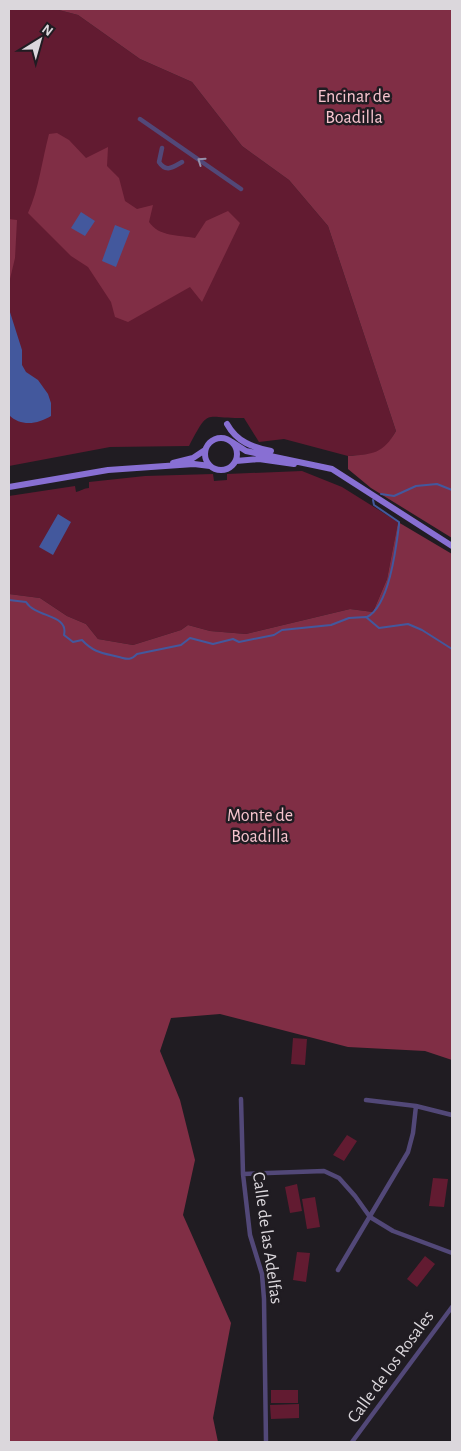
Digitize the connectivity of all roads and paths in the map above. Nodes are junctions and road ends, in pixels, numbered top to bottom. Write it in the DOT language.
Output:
graph roads {
  1 [pos="140,119"];
  2 [pos="162,148"];
  3 [pos="182,162"];
  4 [pos="241,189"];
  5 [pos="227,424"];
  6 [pos="232,442"];
  7 [pos="205,450"];
  8 [pos="236,462"];
  9 [pos="210,466"];
  10 [pos="323,466"];
  11 [pos="140,468"];
  12 [pos="342,476"];
  13 [pos="9,487"];
  14 [pos="452,546"];
  15 [pos="241,1099"];
  16 [pos="366,1100"];
  17 [pos="416,1106"];
  18 [pos="452,1114"];
  19 [pos="243,1174"];
  20 [pos="370,1217"];
  21 [pos="452,1253"];
  22 [pos="338,1270"];
  23 [pos="452,1307"];
  24 [pos="266,1442"];
  25 [pos="352,1442"];
  4 -- 1 [label="street, one-way"];
  2 -- 3 [label="street"];
  5 -- 10 [label="main road"];
  6 -- 7 [label="main road"];
  6 -- 8 [label="main road"];
  6 -- 10 [label="main road"];
  7 -- 9 [label="main road"];
  7 -- 11 [label="main road"];
  8 -- 9 [label="main road"];
  8 -- 12 [label="main road"];
  9 -- 11 [label="main road"];
  10 -- 12 [label="main road"];
  11 -- 13 [label="main road"];
  12 -- 14 [label="main road"];
  15 -- 19 [label="street, Calle de las Adelfas"];
  16 -- 17 [label="street"];
  17 -- 18 [label="street"];
  17 -- 20 [label="street"];
  19 -- 20 [label="street"];
  19 -- 24 [label="street, Calle de las Adelfas"];
  20 -- 21 [label="street"];
  20 -- 22 [label="street"];
  23 -- 25 [label="street, Calle de los Rosales"];
}
